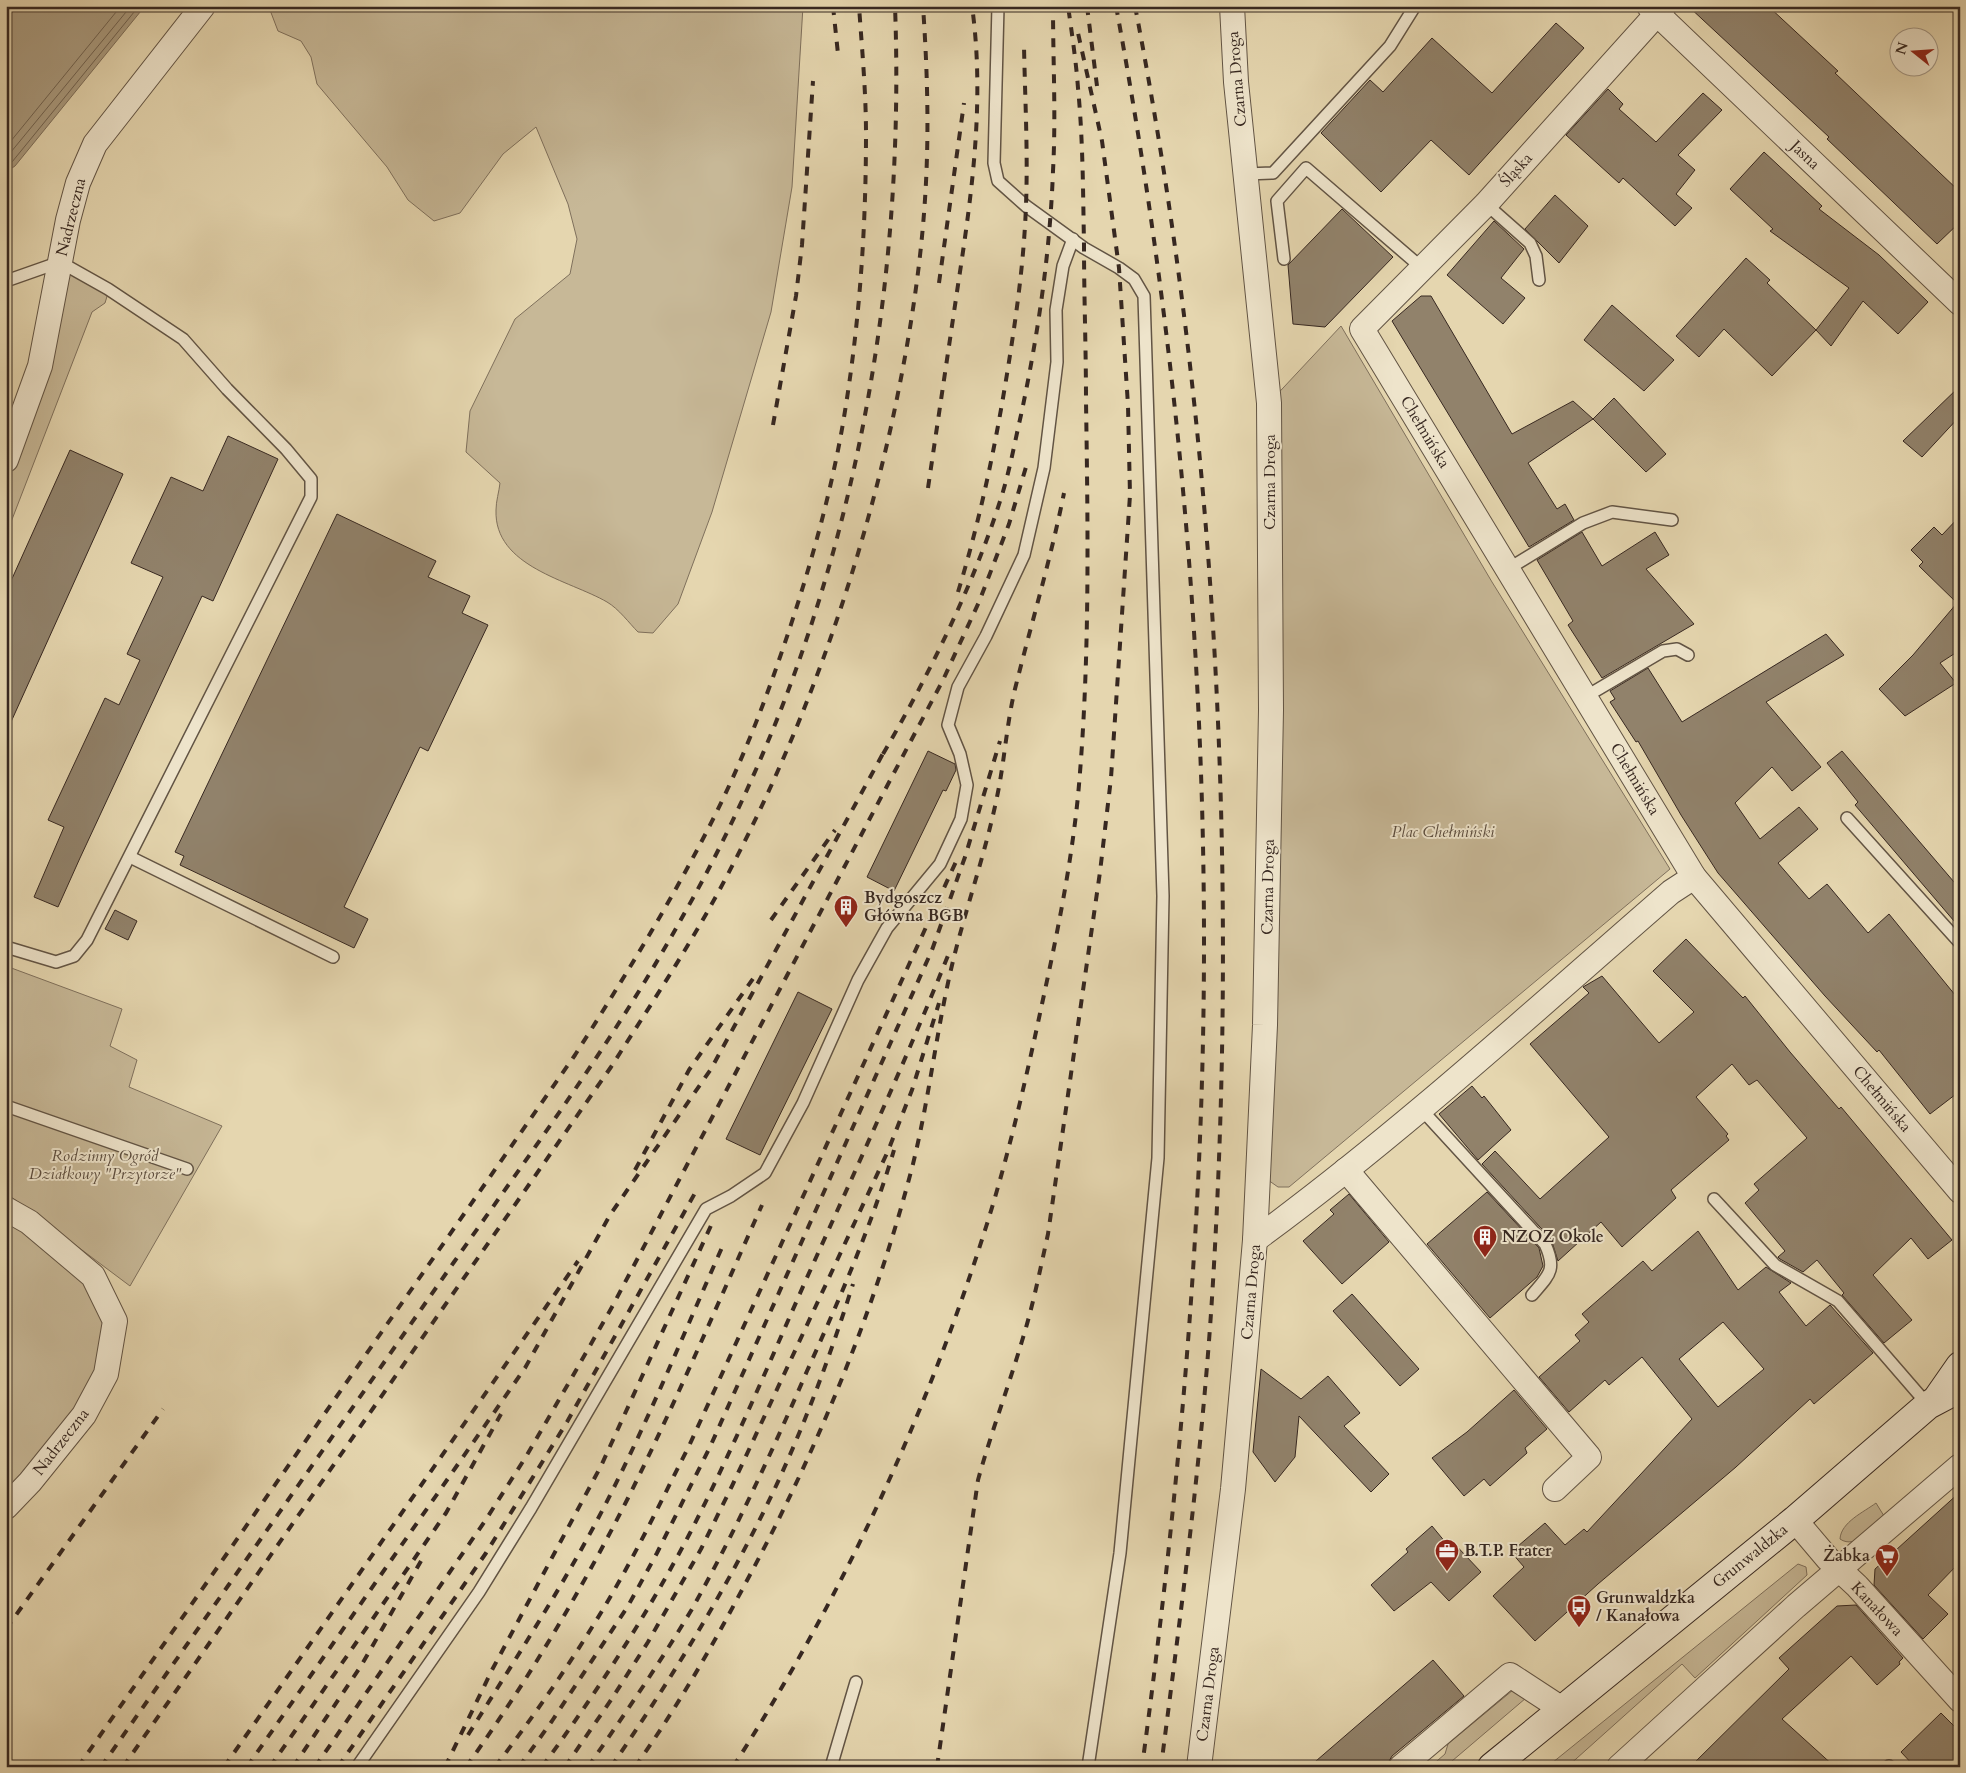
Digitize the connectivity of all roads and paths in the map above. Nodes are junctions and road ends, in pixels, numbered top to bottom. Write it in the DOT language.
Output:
graph roads {
  1 [pos="203,6"];
  2 [pos="998,6"];
  3 [pos="1232,6"];
  4 [pos="1415,6"];
  5 [pos="1657,9"];
  6 [pos="1246,174"];
  7 [pos="1486,204"];
  8 [pos="1073,239"];
  9 [pos="1284,259"];
  10 [pos="60,262"];
  11 [pos="1422,268"];
  12 [pos="1540,280"];
  13 [pos="6,281"];
  14 [pos="1960,303"];
  15 [pos="1362,329"];
  16 [pos="6,460"];
  17 [pos="1672,520"];
  18 [pos="1508,569"];
  19 [pos="1688,655"];
  20 [pos="1585,697"];
  21 [pos="1847,818"];
  22 [pos="130,857"];
  23 [pos="1694,877"];
  24 [pos="1960,943"];
  25 [pos="6,947"];
  26 [pos="333,957"];
  27 [pos="6,1106"];
  28 [pos="1421,1109"];
  29 [pos="187,1168"];
  30 [pos="1346,1170"];
  31 [pos="1960,1191"];
  32 [pos="1714,1199"];
  33 [pos="6,1209"];
  34 [pos="1255,1240"];
  35 [pos="1532,1295"];
  36 [pos="1960,1366"];
  37 [pos="1942,1397"];
  38 [pos="1960,1466"];
  39 [pos="1555,1489"];
  40 [pos="6,1507"];
  41 [pos="1795,1520"];
  42 [pos="1839,1569"];
  43 [pos="856,1682"];
  44 [pos="1960,1700"];
  45 [pos="1562,1709"];
  46 [pos="357,1767"];
  47 [pos="831,1767"];
  48 [pos="1088,1767"];
  49 [pos="1199,1767"];
  50 [pos="1401,1767"];
  51 [pos="1492,1767"];
  52 [pos="1619,1767"];
  1 -- 10 [label="street, Nadrzeczna"];
  2 -- 8 [label="lane"];
  3 -- 6 [label="street, Czarna Droga"];
  4 -- 6 [label="lane"];
  5 -- 7 [label="street, Śląska"];
  5 -- 14 [label="street, Jasna"];
  6 -- 34 [label="street, Czarna Droga"];
  7 -- 11 [label="street, Śląska"];
  7 -- 12 [label="lane"];
  8 -- 46 [label="lane"];
  8 -- 48 [label="lane"];
  9 -- 11 [label="lane"];
  10 -- 13 [label="lane"];
  10 -- 16 [label="street, Nadrzeczna"];
  10 -- 22 [label="lane"];
  11 -- 15 [label="street, Śląska"];
  15 -- 18 [label="street, Chełmińska"];
  17 -- 18 [label="lane"];
  18 -- 20 [label="street, Chełmińska"];
  19 -- 20 [label="lane"];
  20 -- 23 [label="street, Chełmińska"];
  21 -- 24 [label="lane"];
  22 -- 25 [label="lane"];
  22 -- 26 [label="lane"];
  23 -- 28 [label="street"];
  23 -- 31 [label="street, Chełmińska"];
  27 -- 29 [label="lane"];
  28 -- 30 [label="street"];
  28 -- 35 [label="lane"];
  30 -- 34 [label="street"];
  30 -- 39 [label="street"];
  32 -- 37 [label="lane"];
  33 -- 40 [label="street, Nadrzeczna"];
  34 -- 49 [label="street, Czarna Droga"];
  36 -- 37 [label="main road, Grunwaldzka"];
  37 -- 41 [label="main road, Grunwaldzka"];
  38 -- 42 [label="street"];
  41 -- 42 [label="street, Kanałowa"];
  41 -- 45 [label="main road, Grunwaldzka"];
  42 -- 44 [label="street, Kanałowa"];
  42 -- 52 [label="street"];
  43 -- 47 [label="lane"];
  45 -- 50 [label="street"];
  45 -- 51 [label="main road, Grunwaldzka"];
}
